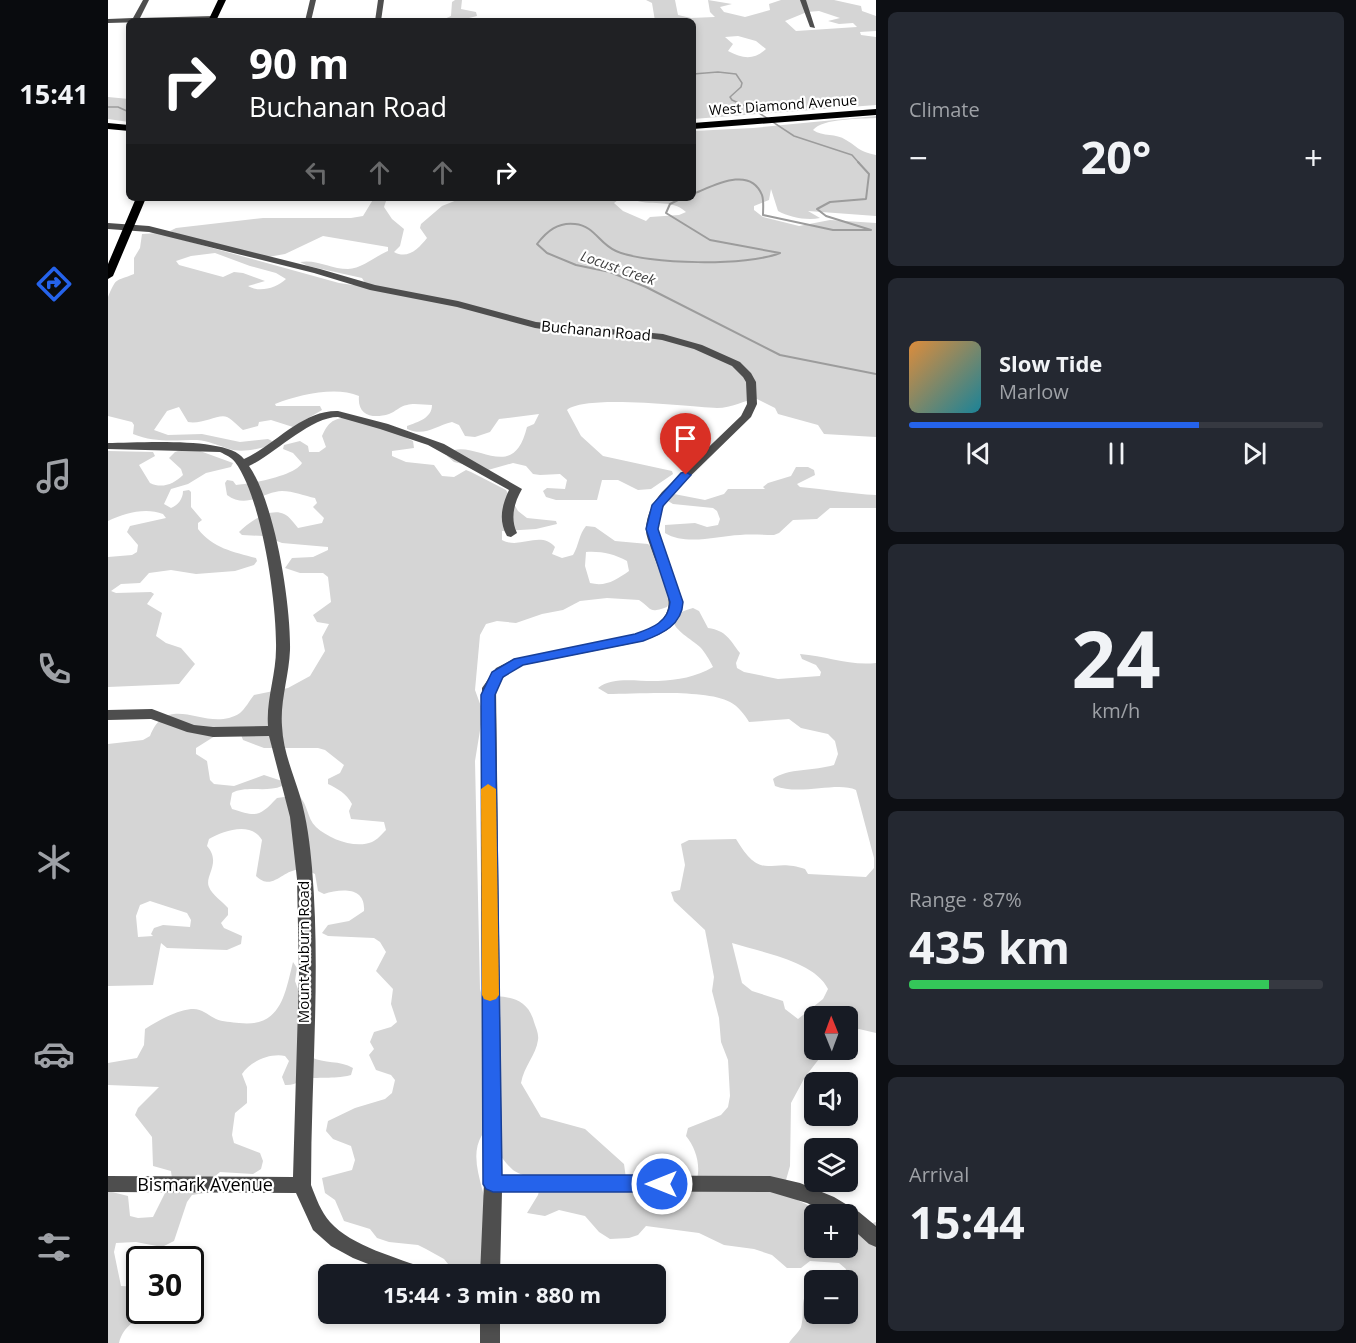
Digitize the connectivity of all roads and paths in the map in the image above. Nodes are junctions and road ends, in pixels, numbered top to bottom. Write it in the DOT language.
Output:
graph roads {
  1 [pos="146,0"];
  2 [pos="222,0"];
  3 [pos="313,0"];
  4 [pos="381,0"];
  5 [pos="802,0"];
  6 [pos="137,18"];
  7 [pos="214,18"];
  8 [pos="309,18"];
  9 [pos="378,18"];
  10 [pos="126,20"];
  11 [pos="108,21"];
  12 [pos="813,27"];
  13 [pos="876,112"];
  14 [pos="108,126"];
  15 [pos="696,126"];
  16 [pos="126,128"];
  17 [pos="140,201"];
  18 [pos="108,226"];
  19 [pos="130,227"];
  20 [pos="108,276"];
  21 [pos="108,446"];
  22 [pos="243,464"];
  23 [pos="511,533"];
  24 [pos="108,715"];
  25 [pos="275,732"];
  26 [pos="108,1184"];
  27 [pos="493,1184"];
  28 [pos="302,1185"];
  29 [pos="876,1238"];
  30 [pos="394,1264"];
  31 [pos="490,1264"];
  32 [pos="489,1324"];
  33 [pos="490,1343"];
  1 -- 6 [label="street"];
  2 -- 7 [label="main road"];
  3 -- 8 [label="street"];
  4 -- 9 [label="street"];
  5 -- 12 [label="street"];
  10 -- 11 [label="street"];
  13 -- 15 [label="main road, West Diamond Avenue"];
  14 -- 16 [label="main road"];
  17 -- 19 [label="main road"];
  18 -- 19 [label="street, Buchanan Road"];
  19 -- 20 [label="main road"];
  19 -- 27 [label="street, Buchanan Road"];
  21 -- 22 [label="street"];
  22 -- 23 [label="street"];
  22 -- 25 [label="street, Mount Auburn Road"];
  24 -- 25 [label="street"];
  25 -- 28 [label="street, Mount Auburn Road"];
  26 -- 28 [label="street, Bismark Avenue"];
  27 -- 29 [label="street"];
  27 -- 31 [label="street, Buchanan Road"];
  28 -- 30 [label="street, Mount Auburn Road"];
  32 -- 33 [label="street"];
}
